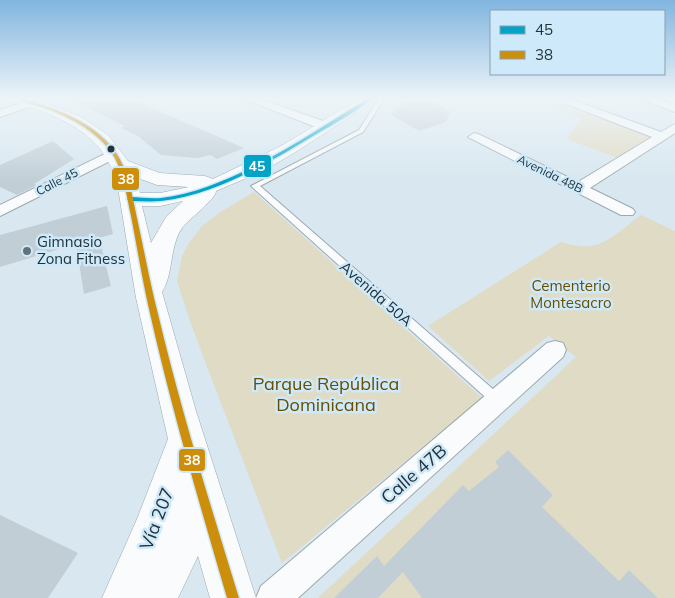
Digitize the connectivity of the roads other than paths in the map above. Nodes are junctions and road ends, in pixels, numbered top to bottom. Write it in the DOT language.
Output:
graph roads {
  1 [pos="87,126"];
  2 [pos="325,126"];
  3 [pos="364,126"];
  4 [pos="634,126"];
  5 [pos="675,128"];
  6 [pos="661,136"];
  7 [pos="474,137"];
  8 [pos="117,160"];
  9 [pos="226,180"];
  10 [pos="579,188"];
  11 [pos="130,199"];
  12 [pos="0,211"];
  13 [pos="627,212"];
  14 [pos="150,299"];
  15 [pos="555,350"];
  16 [pos="498,401"];
  17 [pos="186,439"];
  18 [pos="204,500"];
  19 [pos="126,598"];
  20 [pos="154,598"];
  21 [pos="233,598"];
  22 [pos="273,598"];
  1 -- 8 [label="main road"];
  2 -- 9 [label="main road"];
  3 -- 16 [label="lane, Avenida 50A"];
  4 -- 6 [label="street"];
  5 -- 6 [label="street"];
  6 -- 10 [label="street"];
  7 -- 10 [label="street, Avenida 48B"];
  8 -- 9 [label="main road"];
  8 -- 11 [label="main road"];
  8 -- 12 [label="street, Calle 45"];
  9 -- 11 [label="main road"];
  9 -- 14 [label="main road"];
  10 -- 13 [label="street, Avenida 48B"];
  11 -- 14 [label="main road"];
  14 -- 17 [label="main road"];
  15 -- 16 [label="street, Calle 47B"];
  16 -- 22 [label="street, Calle 47B"];
  17 -- 18 [label="main road"];
  17 -- 19 [label="main road, Vía 207"];
  18 -- 20 [label="main road, Vía 207"];
  18 -- 21 [label="main road"];
}
